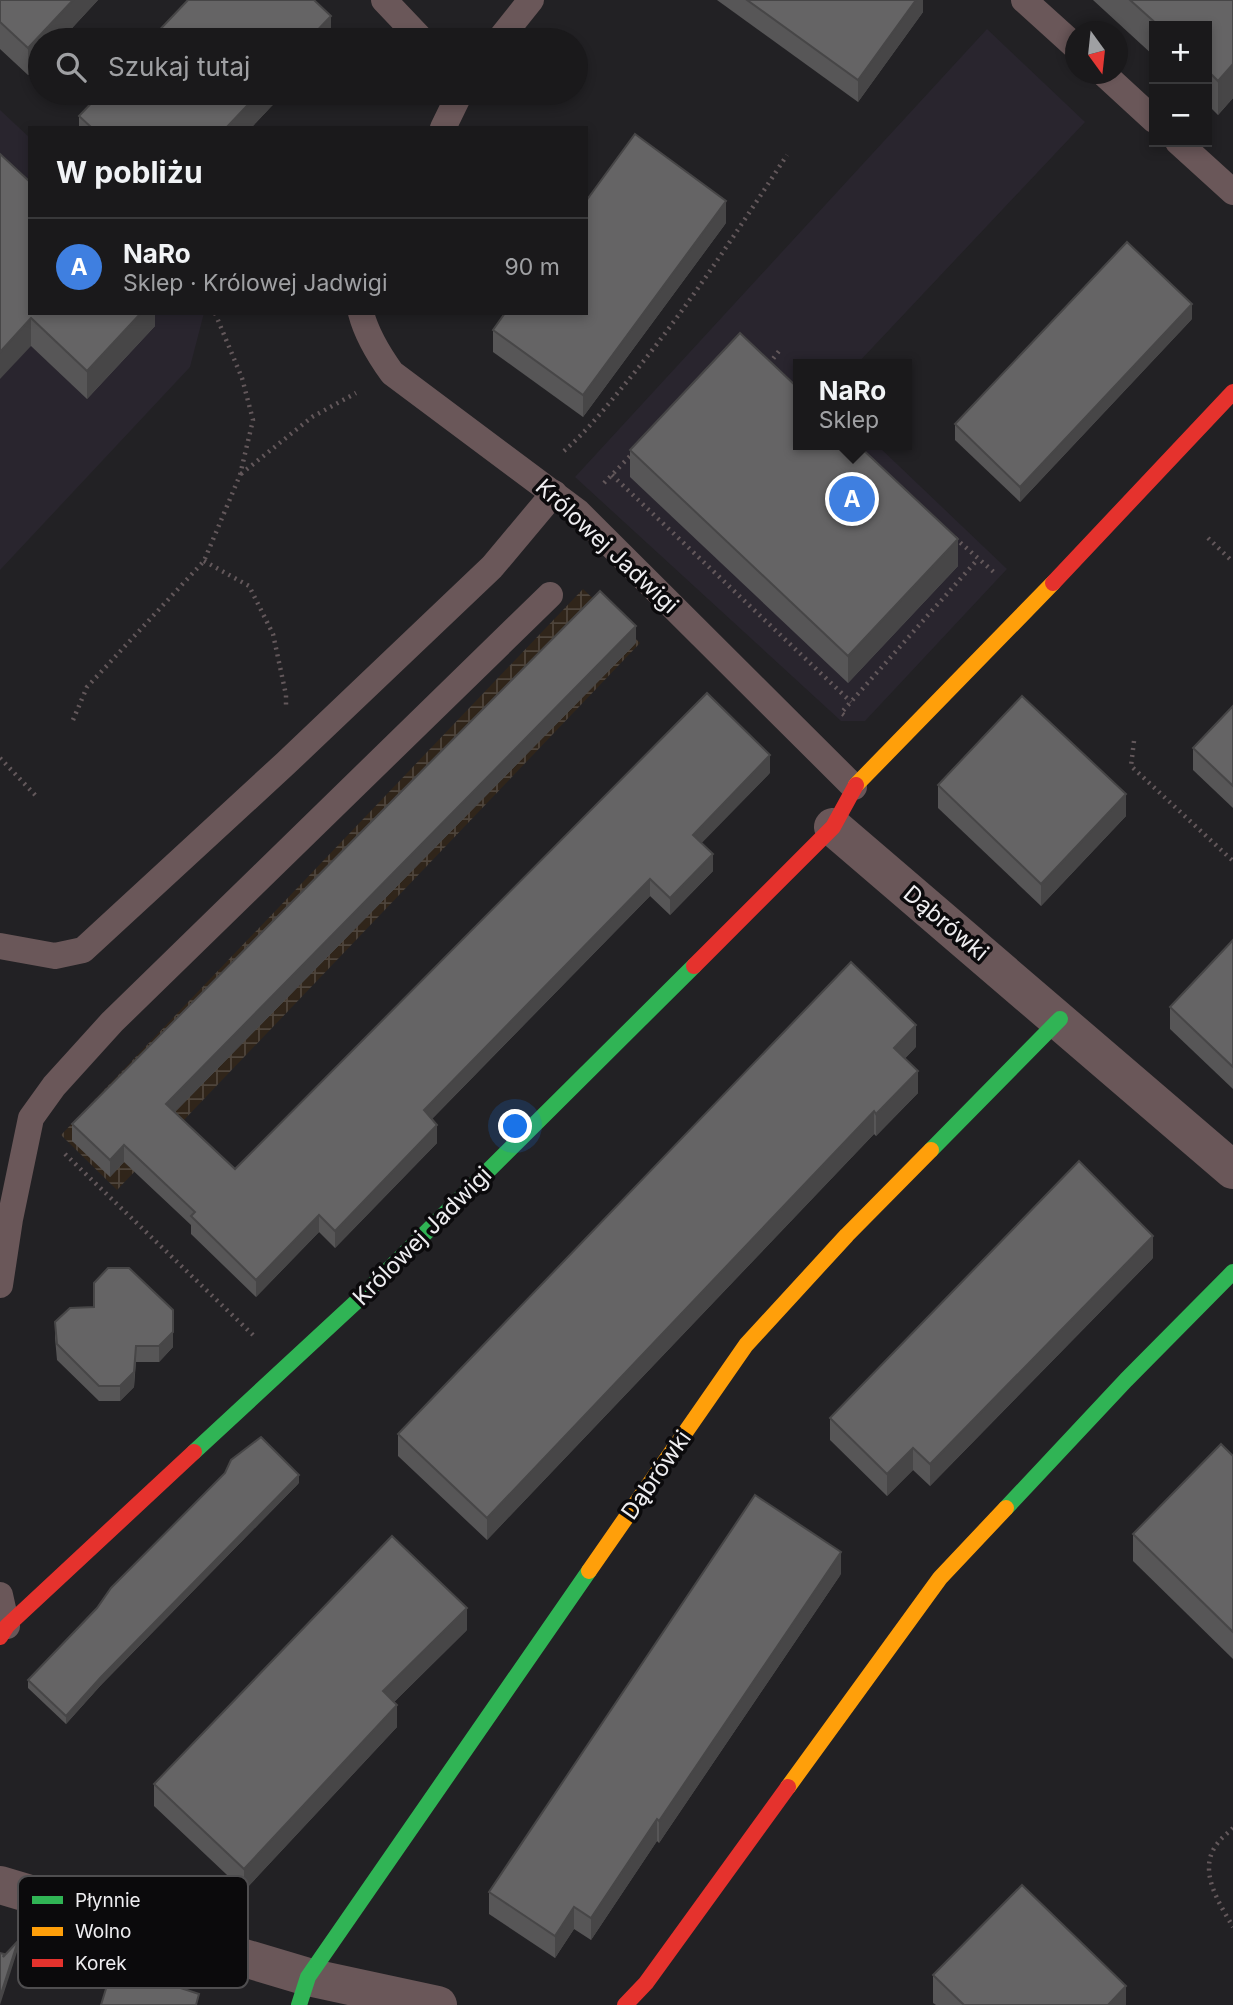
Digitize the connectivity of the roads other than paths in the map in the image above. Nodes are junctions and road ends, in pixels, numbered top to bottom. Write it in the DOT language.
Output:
graph roads {
  1 [pos="384,0"];
  2 [pos="531,0"];
  3 [pos="1024,0"];
  4 [pos="411,28"];
  5 [pos="509,28"];
  6 [pos="1065,37"];
  7 [pos="1115,84"];
  8 [pos="454,105"];
  9 [pos="1149,115"];
  10 [pos="444,126"];
  11 [pos="1184,147"];
  12 [pos="1233,192"];
  13 [pos="361,315"];
  14 [pos="1233,392"];
  15 [pos="545,486"];
  16 [pos="550,595"];
  17 [pos="854,787"];
  18 [pos="833,827"];
  19 [pos="0,946"];
  20 [pos="1060,1019"];
  21 [pos="1233,1170"];
  22 [pos="1233,1272"];
  23 [pos="0,1285"];
  24 [pos="0,1595"];
  25 [pos="3,1631"];
  26 [pos="0,1885"];
  27 [pos="18,1891"];
  28 [pos="248,1971"];
  29 [pos="304,1991"];
  30 [pos="438,2005"];
  31 [pos="625,2005"];
  1 -- 4 [label="lane"];
  2 -- 5 [label="lane"];
  3 -- 6 [label="lane"];
  7 -- 9 [label="lane"];
  8 -- 10 [label="lane"];
  11 -- 12 [label="lane"];
  13 -- 15 [label="lane, Królowej Jadwigi"];
  14 -- 17 [label="street, Królowej Jadwigi"];
  15 -- 17 [label="lane, Królowej Jadwigi"];
  15 -- 19 [label="lane"];
  16 -- 23 [label="lane"];
  17 -- 18 [label="street, Królowej Jadwigi"];
  18 -- 20 [label="street, Dąbrówki"];
  18 -- 25 [label="street, Królowej Jadwigi"];
  20 -- 21 [label="street, Dąbrówki"];
  20 -- 29 [label="street, Dąbrówki"];
  22 -- 31 [label="street"];
  24 -- 25 [label="lane"];
  26 -- 27 [label="street"];
  28 -- 29 [label="street"];
  29 -- 30 [label="street"];
}
